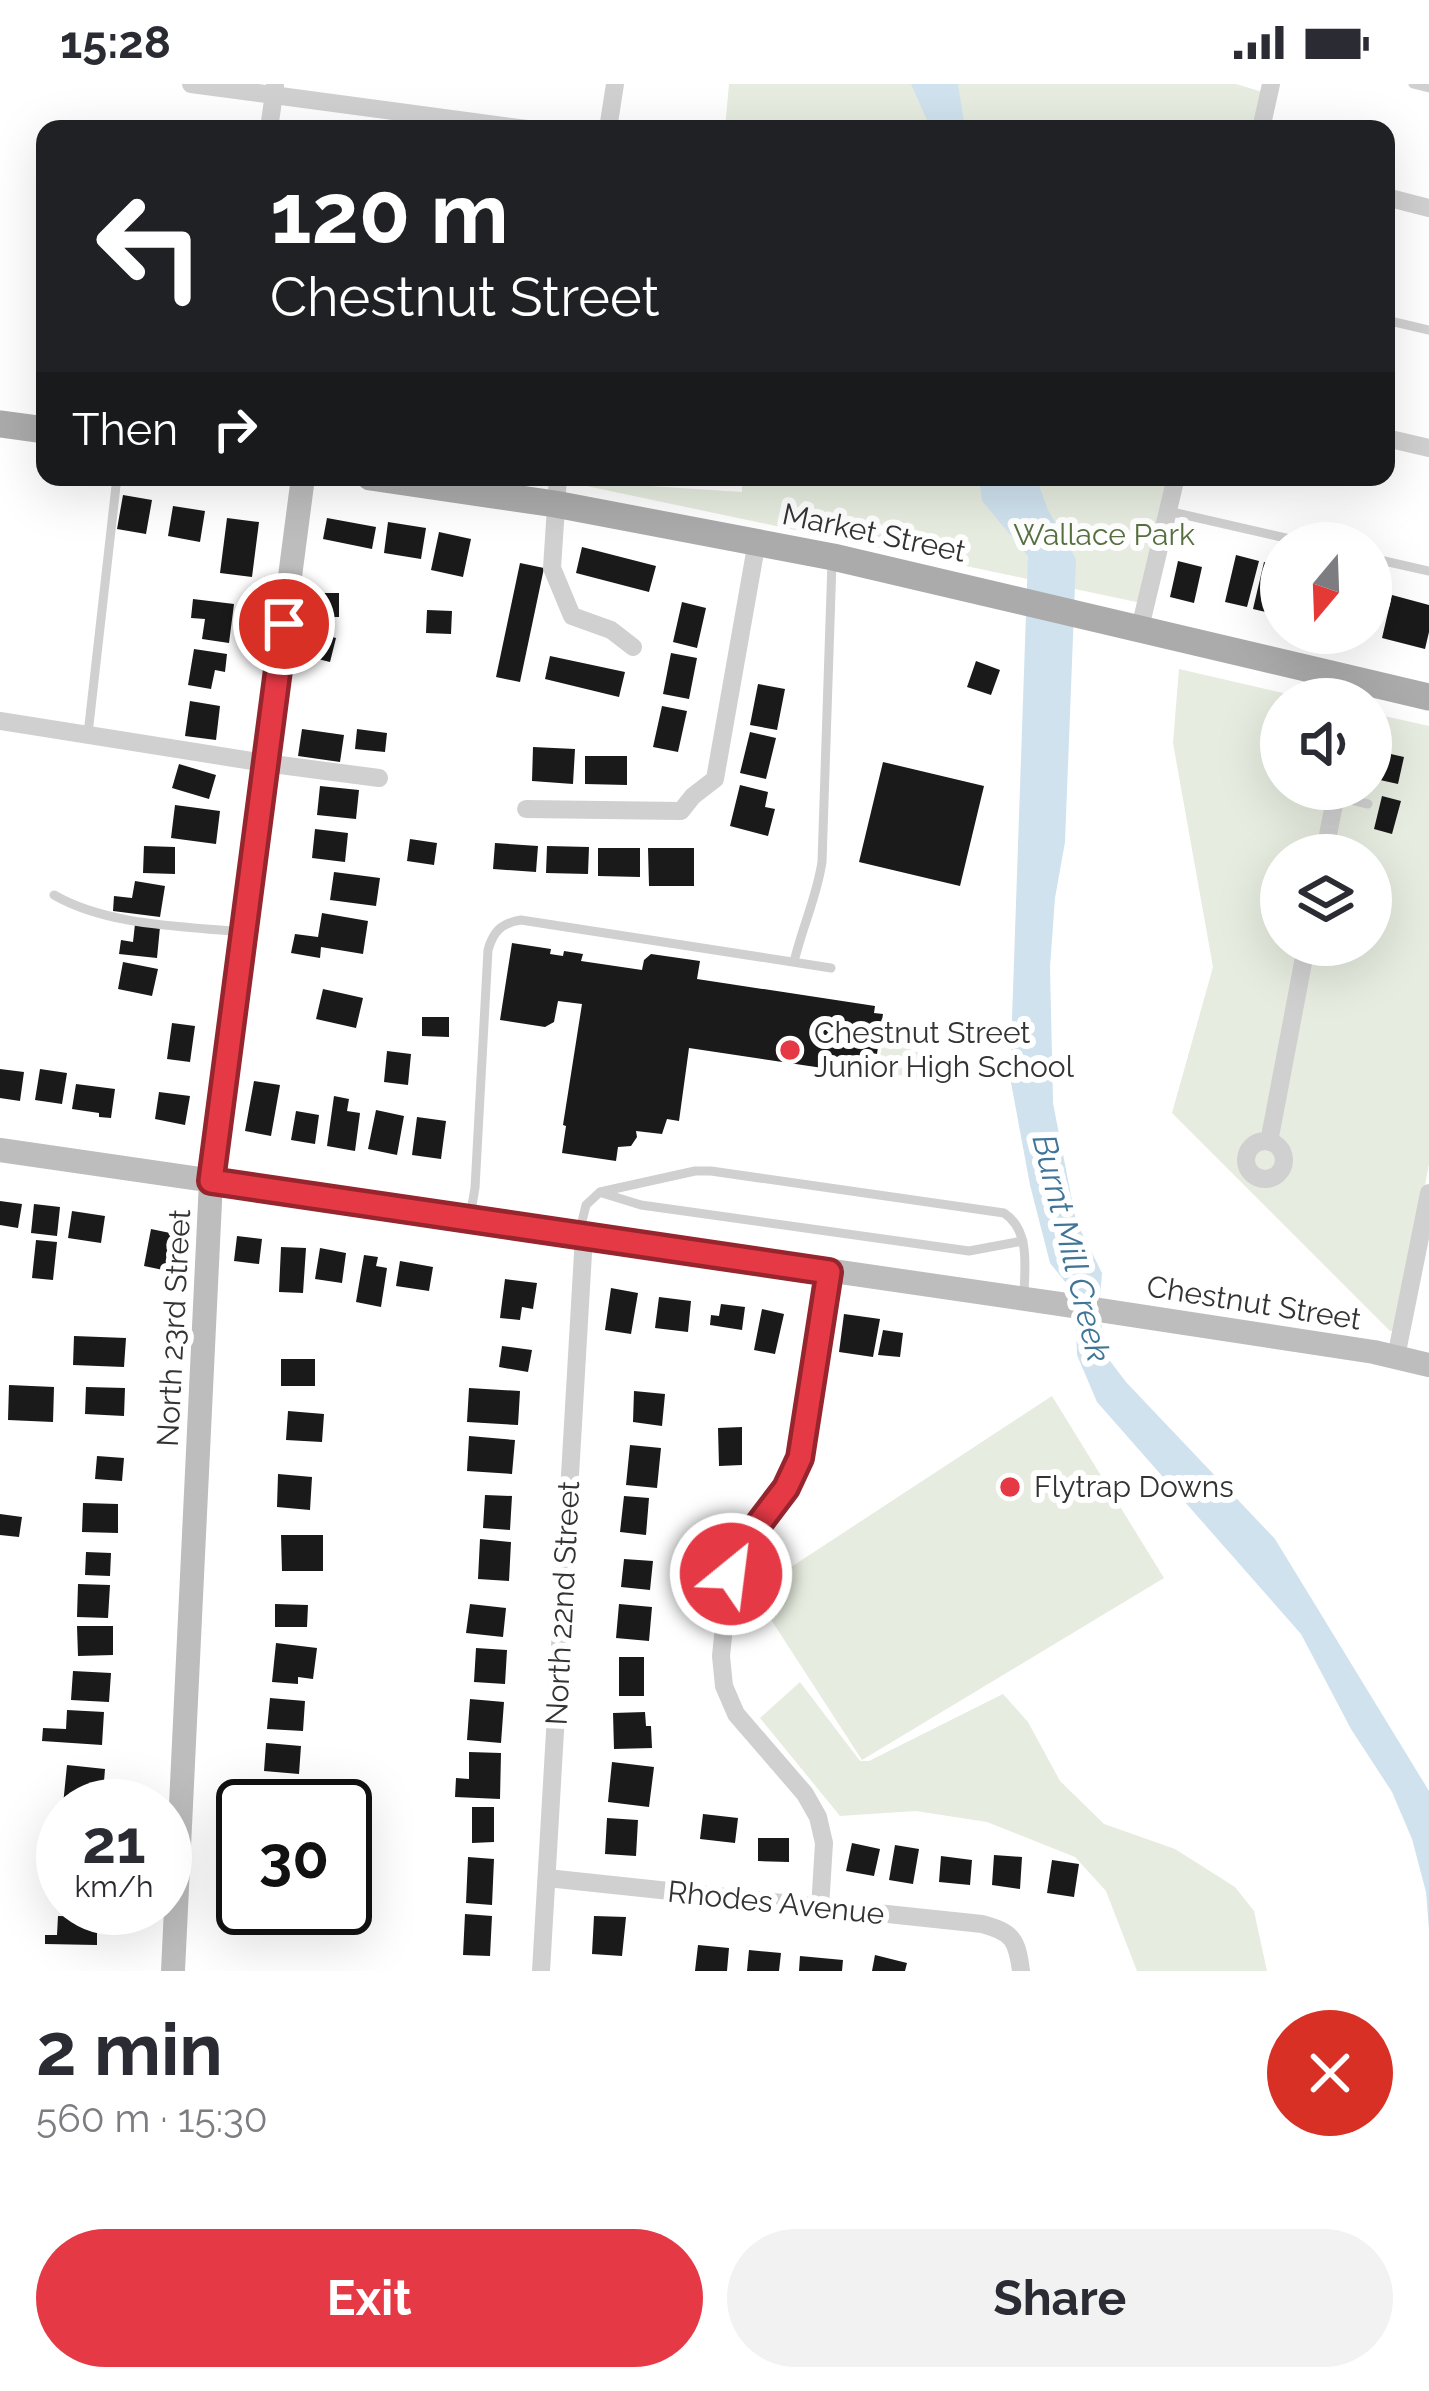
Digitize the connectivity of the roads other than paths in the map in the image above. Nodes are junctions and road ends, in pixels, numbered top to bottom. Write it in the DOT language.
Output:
graph roads {
  1 [pos="191,84"];
  2 [pos="615,84"];
  3 [pos="1271,84"];
  4 [pos="1413,84"];
  5 [pos="1429,88"];
  6 [pos="274,90"];
  7 [pos="269,120"];
  8 [pos="469,120"];
  9 [pos="609,120"];
  10 [pos="1263,120"];
  11 [pos="1395,199"];
  12 [pos="1429,208"];
  13 [pos="1395,322"];
  14 [pos="1429,330"];
  15 [pos="0,424"];
  16 [pos="36,429"];
  17 [pos="1395,440"];
  18 [pos="1429,448"];
  19 [pos="116,486"];
  20 [pos="302,486"];
  21 [pos="490,486"];
  22 [pos="1174,486"];
  23 [pos="557,491"];
  24 [pos="1168,512"];
  25 [pos="1260,533"];
  26 [pos="757,541"];
  27 [pos="833,557"];
  28 [pos="1392,562"];
  29 [pos="1429,571"];
  30 [pos="1140,628"];
  31 [pos="633,646"];
  32 [pos="1318,678"];
  33 [pos="1392,693"];
  34 [pos="1429,697"];
  35 [pos="0,721"];
  36 [pos="88,735"];
  37 [pos="265,763"];
  38 [pos="379,778"];
  39 [pos="526,808"];
  40 [pos="54,895"];
  41 [pos="243,932"];
  42 [pos="794,962"];
  43 [pos="1305,966"];
  44 [pos="831,968"];
  45 [pos="1269,1142"];
  46 [pos="0,1150"];
  47 [pos="211,1181"];
  48 [pos="599,1192"];
  49 [pos="1428,1202"];
  50 [pos="469,1219"];
  51 [pos="581,1235"];
  52 [pos="1023,1241"];
  53 [pos="829,1272"];
  54 [pos="1023,1299"];
  55 [pos="1396,1357"];
  56 [pos="1429,1365"];
  57 [pos="547,1878"];
  58 [pos="820,1908"];
  59 [pos="173,1971"];
  60 [pos="541,1971"];
  61 [pos="1022,1971"];
  1 -- 6 [label="street"];
  2 -- 9 [label="street"];
  3 -- 10 [label="street"];
  4 -- 5 [label="lane"];
  6 -- 7 [label="street"];
  6 -- 8 [label="street"];
  11 -- 12 [label="street"];
  13 -- 14 [label="lane"];
  15 -- 16 [label="main road"];
  17 -- 18 [label="street"];
  19 -- 36 [label="lane"];
  20 -- 37 [label="main road, North 23rd Street"];
  21 -- 23 [label="main road, Market Street"];
  22 -- 24 [label="street"];
  23 -- 26 [label="main road, Market Street"];
  23 -- 31 [label="street"];
  24 -- 25 [label="lane"];
  24 -- 30 [label="street"];
  26 -- 27 [label="main road, Market Street"];
  26 -- 39 [label="street"];
  27 -- 30 [label="main road, Market Street"];
  27 -- 42 [label="lane"];
  28 -- 29 [label="lane"];
  30 -- 32 [label="main road, Market Street"];
  33 -- 34 [label="main road, Market Street"];
  35 -- 36 [label="street"];
  36 -- 37 [label="street"];
  37 -- 38 [label="street"];
  37 -- 41 [label="main road, North 23rd Street"];
  40 -- 41 [label="lane"];
  41 -- 47 [label="main road, North 23rd Street"];
  42 -- 44 [label="lane"];
  42 -- 50 [label="lane"];
  43 -- 45 [label="street"];
  46 -- 47 [label="main road, Chestnut Street"];
  47 -- 50 [label="main road, Chestnut Street"];
  47 -- 59 [label="main road, North 23rd Street"];
  48 -- 51 [label="lane"];
  48 -- 52 [label="lane"];
  48 -- 52 [label="lane"];
  49 -- 55 [label="street"];
  50 -- 51 [label="main road, Chestnut Street"];
  51 -- 53 [label="main road, Chestnut Street"];
  51 -- 57 [label="street, North 22nd Street"];
  52 -- 54 [label="lane"];
  53 -- 54 [label="main road, Chestnut Street"];
  53 -- 58 [label="street"];
  54 -- 55 [label="main road, Chestnut Street"];
  55 -- 56 [label="main road, Chestnut Street"];
  57 -- 58 [label="street, Rhodes Avenue"];
  57 -- 60 [label="street, North 22nd Street"];
  58 -- 61 [label="street, Rhodes Avenue"];
}
